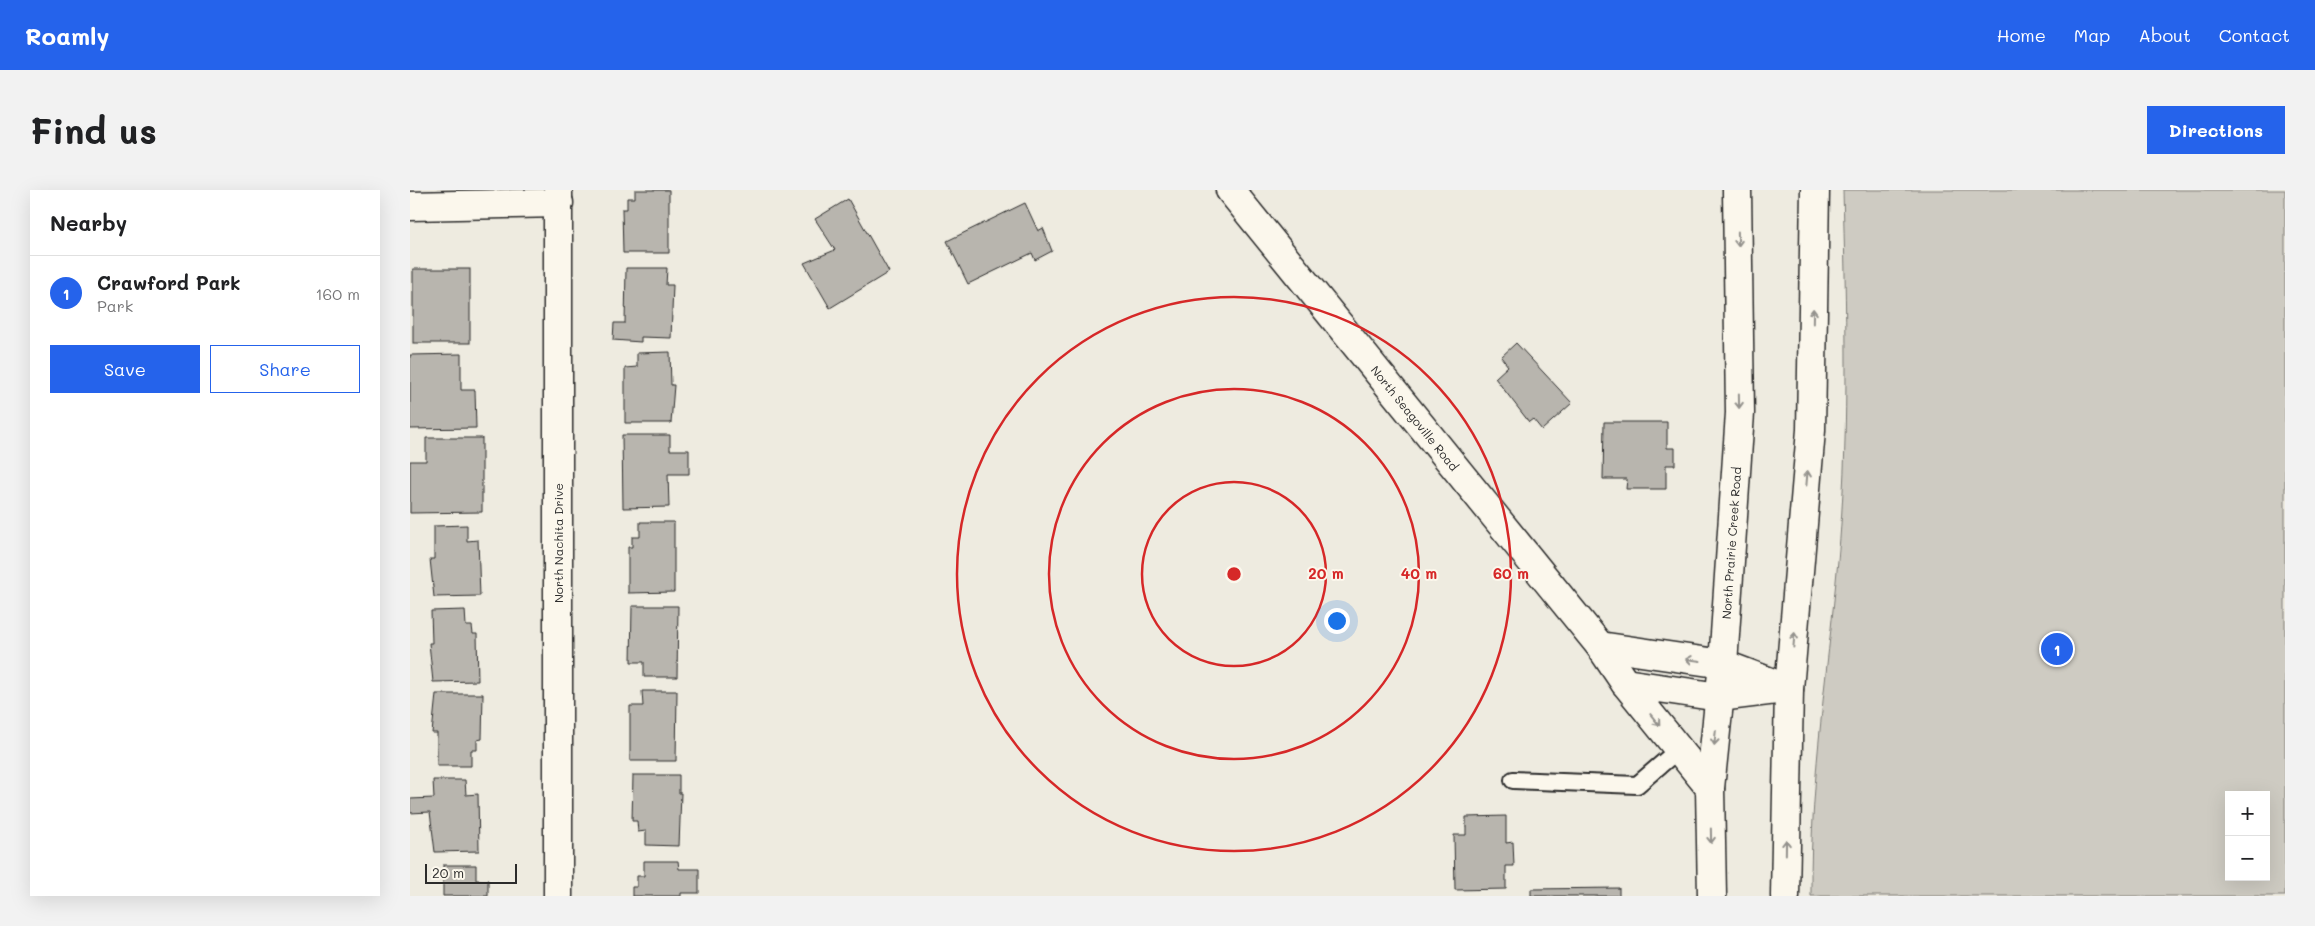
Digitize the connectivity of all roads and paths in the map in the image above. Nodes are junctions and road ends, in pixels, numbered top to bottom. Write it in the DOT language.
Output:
graph roads {
  1 [pos="1230,190"];
  2 [pos="1737,190"];
  3 [pos="1815,190"];
  4 [pos="558,196"];
  5 [pos="410,206"];
  6 [pos="1600,646"];
  7 [pos="1723,664"];
  8 [pos="1624,682"];
  9 [pos="1789,689"];
  10 [pos="1719,697"];
  11 [pos="1679,749"];
  12 [pos="1514,780"];
  13 [pos="1710,788"];
  14 [pos="558,896"];
  15 [pos="1712,896"];
  16 [pos="1785,896"];
  1 -- 6 [label="street, North Seagoville Road"];
  2 -- 7 [label="street, North Prairie Creek Road, one-way"];
  9 -- 3 [label="street, one-way"];
  4 -- 5 [label="street"];
  4 -- 14 [label="street, North Nachita Drive"];
  7 -- 6 [label="street, one-way"];
  6 -- 8 [label="street, North Seagoville Road"];
  7 -- 9 [label="street"];
  7 -- 10 [label="street, North Prairie Creek Road"];
  8 -- 10 [label="street"];
  8 -- 11 [label="street, North Seagoville Road, one-way"];
  9 -- 10 [label="street"];
  16 -- 9 [label="street, one-way"];
  10 -- 13 [label="street, North Prairie Creek Road, one-way"];
  11 -- 12 [label="lane"];
  11 -- 13 [label="street, North Seagoville Road"];
  13 -- 15 [label="street, North Prairie Creek Road, one-way"];
}
